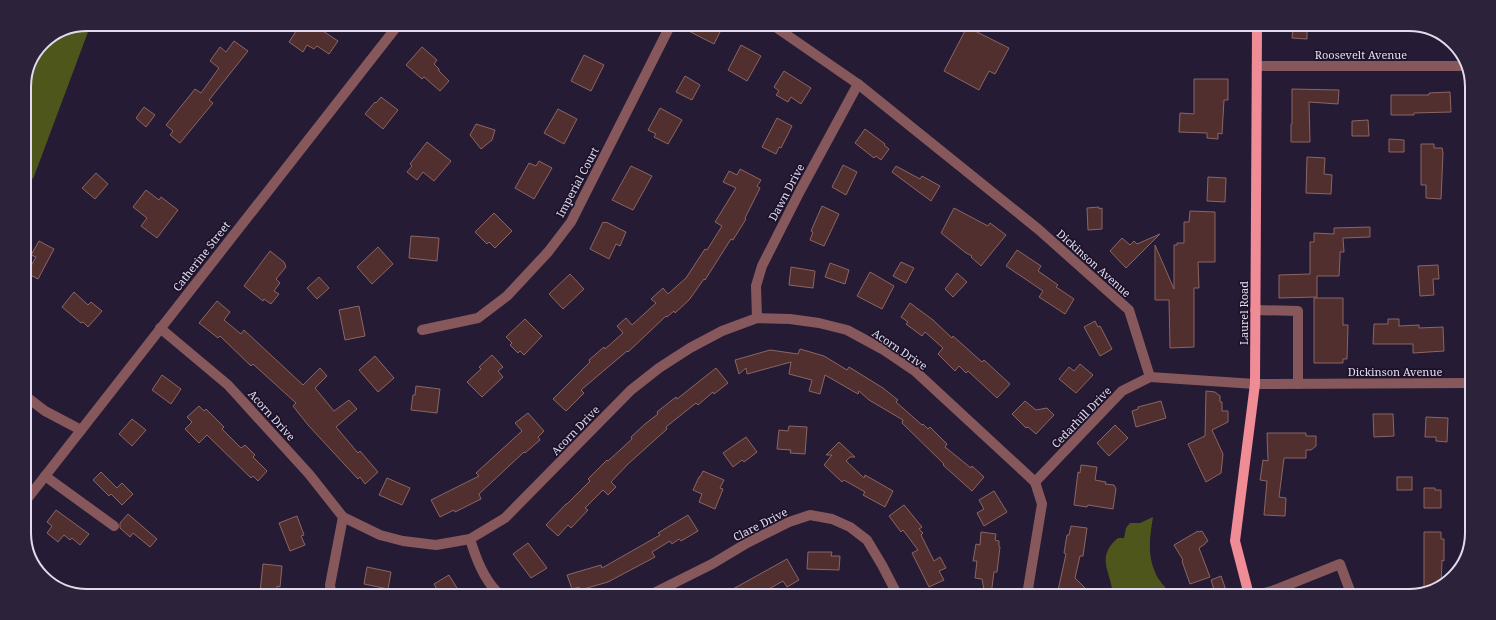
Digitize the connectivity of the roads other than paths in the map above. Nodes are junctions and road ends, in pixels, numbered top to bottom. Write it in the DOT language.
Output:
graph roads {
  1 [pos="391,31"];
  2 [pos="667,31"];
  3 [pos="781,31"];
  4 [pos="1257,31"];
  5 [pos="1257,66"];
  6 [pos="1461,66"];
  7 [pos="858,84"];
  8 [pos="1255,310"];
  9 [pos="757,318"];
  10 [pos="160,328"];
  11 [pos="422,330"];
  12 [pos="1150,377"];
  13 [pos="1465,383"];
  14 [pos="1255,384"];
  15 [pos="1298,384"];
  16 [pos="31,400"];
  17 [pos="81,430"];
  18 [pos="45,476"];
  19 [pos="1035,482"];
  20 [pos="31,494"];
  21 [pos="343,517"];
  22 [pos="114,526"];
  23 [pos="470,539"];
  24 [pos="331,589"];
  25 [pos="494,589"];
  26 [pos="662,589"];
  27 [pos="894,589"];
  28 [pos="1028,589"];
  29 [pos="1247,589"];
  30 [pos="1285,589"];
  31 [pos="1349,589"];
  1 -- 10 [label="street, Catherine Street"];
  2 -- 11 [label="street, Imperial Court"];
  3 -- 7 [label="street, Dickinson Avenue"];
  4 -- 5 [label="main road, Laurel Road"];
  5 -- 6 [label="street, Roosevelt Avenue"];
  5 -- 8 [label="main road, Laurel Road"];
  7 -- 9 [label="street, Dawn Drive"];
  7 -- 12 [label="street, Dickinson Avenue"];
  8 -- 14 [label="main road, Laurel Road"];
  8 -- 15 [label="street"];
  9 -- 19 [label="street, Acorn Drive"];
  9 -- 23 [label="street, Acorn Drive"];
  10 -- 17 [label="street, Catherine Street"];
  10 -- 21 [label="street, Acorn Drive"];
  12 -- 14 [label="street, Dickinson Avenue"];
  12 -- 19 [label="street, Cedarhill Drive"];
  13 -- 15 [label="street, Dickinson Avenue"];
  14 -- 15 [label="street, Dickinson Avenue"];
  14 -- 29 [label="main road, Laurel Road"];
  16 -- 17 [label="street"];
  17 -- 18 [label="street, Catherine Street"];
  18 -- 20 [label="street, Catherine Street"];
  18 -- 22 [label="street"];
  19 -- 28 [label="street"];
  21 -- 23 [label="street, Acorn Drive"];
  21 -- 24 [label="street"];
  23 -- 25 [label="street"];
  26 -- 27 [label="street, Clare Drive"];
  30 -- 31 [label="street"];
}
